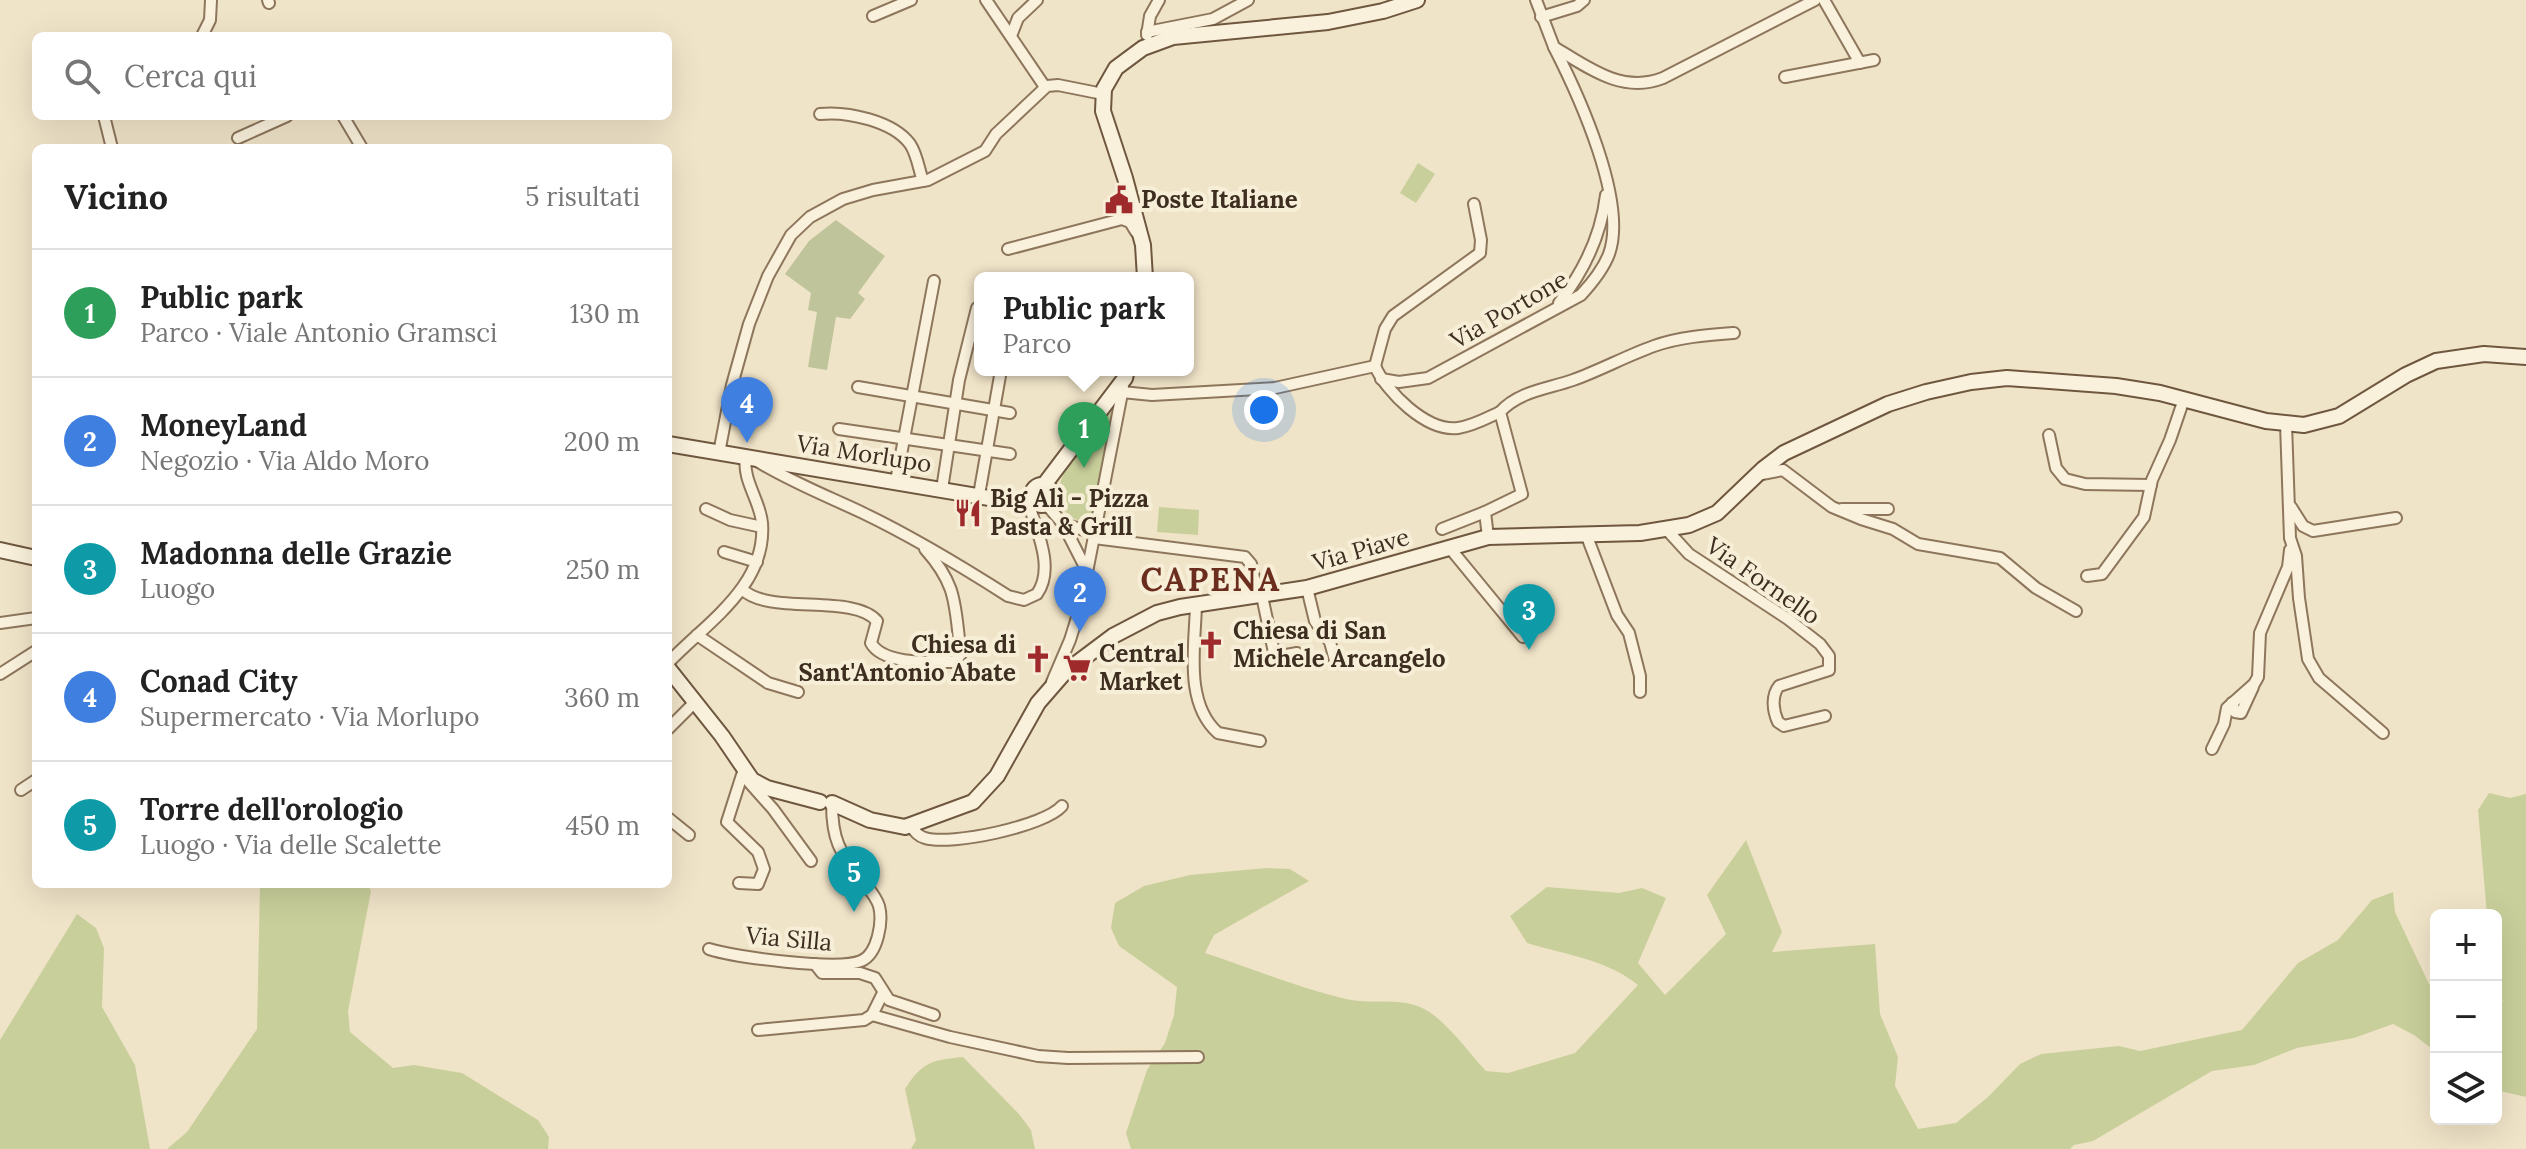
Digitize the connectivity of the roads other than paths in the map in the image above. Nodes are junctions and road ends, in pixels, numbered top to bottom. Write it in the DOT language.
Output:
graph roads {
  1 [pos="211,0"];
  2 [pos="911,0"];
  3 [pos="986,0"];
  4 [pos="1037,0"];
  5 [pos="1159,0"];
  6 [pos="1248,0"];
  7 [pos="1417,0"];
  8 [pos="1536,0"];
  9 [pos="1584,0"];
  10 [pos="1815,0"];
  11 [pos="1824,0"];
  12 [pos="873,16"];
  13 [pos="1541,17"];
  14 [pos="204,32"];
  15 [pos="1011,36"];
  16 [pos="1147,39"];
  17 [pos="1554,47"];
  18 [pos="1874,60"];
  19 [pos="1860,63"];
  20 [pos="1785,77"];
  21 [pos="1045,87"];
  22 [pos="1103,94"];
  23 [pos="820,114"];
  24 [pos="105,120"];
  25 [pos="278,120"];
  26 [pos="345,120"];
  27 [pos="238,138"];
  28 [pos="111,144"];
  29 [pos="360,144"];
  30 [pos="923,181"];
  31 [pos="1607,188"];
  32 [pos="1474,204"];
  33 [pos="1143,245"];
  34 [pos="1008,249"];
  35 [pos="1145,272"];
  36 [pos="934,281"];
  37 [pos="1555,308"];
  38 [pos="974,321"];
  39 [pos="1734,333"];
  40 [pos="2526,357"];
  41 [pos="1375,366"];
  42 [pos="1000,376"];
  43 [pos="1381,379"];
  44 [pos="1124,380"];
  45 [pos="858,387"];
  46 [pos="911,396"];
  47 [pos="2184,399"];
  48 [pos="955,403"];
  49 [pos="994,410"];
  50 [pos="1500,412"];
  51 [pos="1010,413"];
  52 [pos="2286,424"];
  53 [pos="839,429"];
  54 [pos="2049,435"];
  55 [pos="904,438"];
  56 [pos="672,445"];
  57 [pos="949,445"];
  58 [pos="987,450"];
  59 [pos="719,453"];
  60 [pos="1010,454"];
  61 [pos="749,458"];
  62 [pos="1754,476"];
  63 [pos="896,481"];
  64 [pos="2151,485"];
  65 [pos="1039,487"];
  66 [pos="942,489"];
  67 [pos="979,495"];
  68 [pos="1006,500"];
  69 [pos="1038,504"];
  70 [pos="2289,504"];
  71 [pos="1832,507"];
  72 [pos="706,509"];
  73 [pos="1888,509"];
  74 [pos="1485,512"];
  75 [pos="2396,518"];
  76 [pos="1063,524"];
  77 [pos="762,527"];
  78 [pos="1442,529"];
  79 [pos="1667,530"];
  80 [pos="1586,534"];
  81 [pos="1094,536"];
  82 [pos="1489,536"];
  83 [pos="2290,538"];
  84 [pos="921,545"];
  85 [pos="1449,547"];
  86 [pos="0,550"];
  87 [pos="1091,550"];
  88 [pos="724,552"];
  89 [pos="1076,552"];
  90 [pos="32,557"];
  91 [pos="757,562"];
  92 [pos="1087,571"];
  93 [pos="2087,576"];
  94 [pos="1307,588"];
  95 [pos="742,589"];
  96 [pos="1260,597"];
  97 [pos="1196,605"];
  98 [pos="2076,611"];
  99 [pos="32,619"];
  100 [pos="0,623"];
  101 [pos="697,635"];
  102 [pos="1071,637"];
  103 [pos="1523,637"];
  104 [pos="1090,652"];
  105 [pos="1297,653"];
  106 [pos="32,654"];
  107 [pos="672,662"];
  108 [pos="1336,664"];
  109 [pos="672,671"];
  110 [pos="0,674"];
  111 [pos="1048,690"];
  112 [pos="798,692"];
  113 [pos="1640,692"];
  114 [pos="695,702"];
  115 [pos="1825,716"];
  116 [pos="672,725"];
  117 [pos="2383,733"];
  118 [pos="1260,741"];
  119 [pos="2212,749"];
  120 [pos="744,773"];
  121 [pos="32,783"];
  122 [pos="21,790"];
  123 [pos="830,803"];
  124 [pos="1062,806"];
  125 [pos="672,821"];
  126 [pos="911,826"];
  127 [pos="689,835"];
  128 [pos="811,861"];
  129 [pos="739,883"];
  130 [pos="709,949"];
  131 [pos="815,964"];
  132 [pos="883,993"];
  133 [pos="872,1015"];
  134 [pos="934,1015"];
  135 [pos="758,1030"];
  136 [pos="1198,1057"];
  1 -- 14 [label="street"];
  2 -- 12 [label="street"];
  3 -- 15 [label="street"];
  4 -- 15 [label="street"];
  5 -- 16 [label="street"];
  6 -- 16 [label="street"];
  7 -- 16 [label="main road"];
  8 -- 13 [label="street, Via Portone"];
  9 -- 13 [label="street"];
  10 -- 17 [label="street"];
  11 -- 19 [label="street"];
  13 -- 17 [label="street, Via Portone"];
  15 -- 21 [label="street"];
  16 -- 22 [label="main road"];
  17 -- 31 [label="street, Via Portone"];
  18 -- 19 [label="street"];
  19 -- 20 [label="street"];
  21 -- 22 [label="street"];
  21 -- 30 [label="street"];
  22 -- 33 [label="main road"];
  23 -- 30 [label="street"];
  24 -- 28 [label="street"];
  25 -- 27 [label="street"];
  26 -- 29 [label="street"];
  30 -- 59 [label="street"];
  31 -- 37 [label="street"];
  31 -- 37 [label="street, Via Portone"];
  32 -- 41 [label="street"];
  33 -- 34 [label="street"];
  33 -- 35 [label="main road"];
  36 -- 46 [label="street"];
  37 -- 43 [label="street, Via Portone"];
  38 -- 48 [label="street"];
  39 -- 50 [label="street"];
  40 -- 52 [label="main road, Via Piave"];
  41 -- 43 [label="street"];
  41 -- 44 [label="street"];
  42 -- 49 [label="street"];
  43 -- 50 [label="street"];
  44 -- 65 [label="main road"];
  44 -- 81 [label="street"];
  45 -- 46 [label="street"];
  46 -- 48 [label="street"];
  46 -- 55 [label="street"];
  47 -- 52 [label="main road, Via Piave"];
  47 -- 62 [label="main road, Via Piave"];
  47 -- 64 [label="street"];
  48 -- 49 [label="street"];
  48 -- 57 [label="street"];
  49 -- 51 [label="street"];
  49 -- 58 [label="street"];
  50 -- 74 [label="street"];
  52 -- 70 [label="street"];
  53 -- 55 [label="street"];
  54 -- 64 [label="street"];
  55 -- 57 [label="street"];
  55 -- 63 [label="street"];
  56 -- 59 [label="main road, Via Morlupo"];
  57 -- 58 [label="street"];
  57 -- 66 [label="street"];
  58 -- 60 [label="street"];
  58 -- 67 [label="street"];
  59 -- 61 [label="main road, Via Morlupo"];
  61 -- 63 [label="main road, Via Morlupo"];
  61 -- 77 [label="street"];
  61 -- 84 [label="street"];
  62 -- 71 [label="street"];
  62 -- 79 [label="main road, Via Piave"];
  63 -- 66 [label="main road, Via Morlupo"];
  64 -- 93 [label="street"];
  65 -- 68 [label="main road"];
  65 -- 69 [label="main road"];
  66 -- 67 [label="main road, Via Morlupo"];
  67 -- 68 [label="main road, Via Morlupo"];
  68 -- 69 [label="main road, Via Morlupo"];
  69 -- 76 [label="street"];
  69 -- 84 [label="street"];
  70 -- 75 [label="street"];
  70 -- 83 [label="street"];
  71 -- 73 [label="street"];
  71 -- 98 [label="street"];
  72 -- 77 [label="street"];
  74 -- 78 [label="street"];
  74 -- 82 [label="street"];
  76 -- 81 [label="street"];
  76 -- 89 [label="street"];
  77 -- 91 [label="street"];
  79 -- 80 [label="main road, Via Piave"];
  79 -- 115 [label="street, Via Fornello"];
  80 -- 82 [label="main road, Via Piave"];
  80 -- 113 [label="street"];
  81 -- 87 [label="street"];
  81 -- 96 [label="street"];
  82 -- 85 [label="main road, Via Piave"];
  83 -- 117 [label="street"];
  83 -- 119 [label="street"];
  84 -- 95 [label="street"];
  85 -- 94 [label="main road, Via Piave"];
  85 -- 103 [label="street"];
  86 -- 90 [label="main road"];
  87 -- 89 [label="street"];
  87 -- 92 [label="street"];
  88 -- 91 [label="street"];
  89 -- 92 [label="street"];
  91 -- 95 [label="street"];
  92 -- 102 [label="street"];
  94 -- 96 [label="main road, Via Piave"];
  94 -- 108 [label="street"];
  95 -- 101 [label="street"];
  96 -- 97 [label="main road, Via Piave"];
  96 -- 105 [label="street"];
  97 -- 104 [label="main road, Via Piave"];
  97 -- 118 [label="street"];
  99 -- 100 [label="street"];
  101 -- 107 [label="street"];
  101 -- 112 [label="street"];
  102 -- 104 [label="street"];
  102 -- 111 [label="street"];
  104 -- 111 [label="main road, Via Piave"];
  106 -- 110 [label="street"];
  109 -- 114 [label="main road"];
  111 -- 126 [label="main road, Via Piave"];
  114 -- 116 [label="street"];
  114 -- 120 [label="main road"];
  120 -- 123 [label="main road"];
  120 -- 128 [label="street"];
  120 -- 129 [label="street"];
  121 -- 122 [label="street"];
  123 -- 126 [label="main road"];
  123 -- 131 [label="street, Via Silla"];
  124 -- 126 [label="street"];
  125 -- 127 [label="street"];
  130 -- 131 [label="street, Via Silla"];
  131 -- 132 [label="street"];
  132 -- 133 [label="street"];
  132 -- 134 [label="street"];
  133 -- 135 [label="street"];
  133 -- 136 [label="street"];
}
